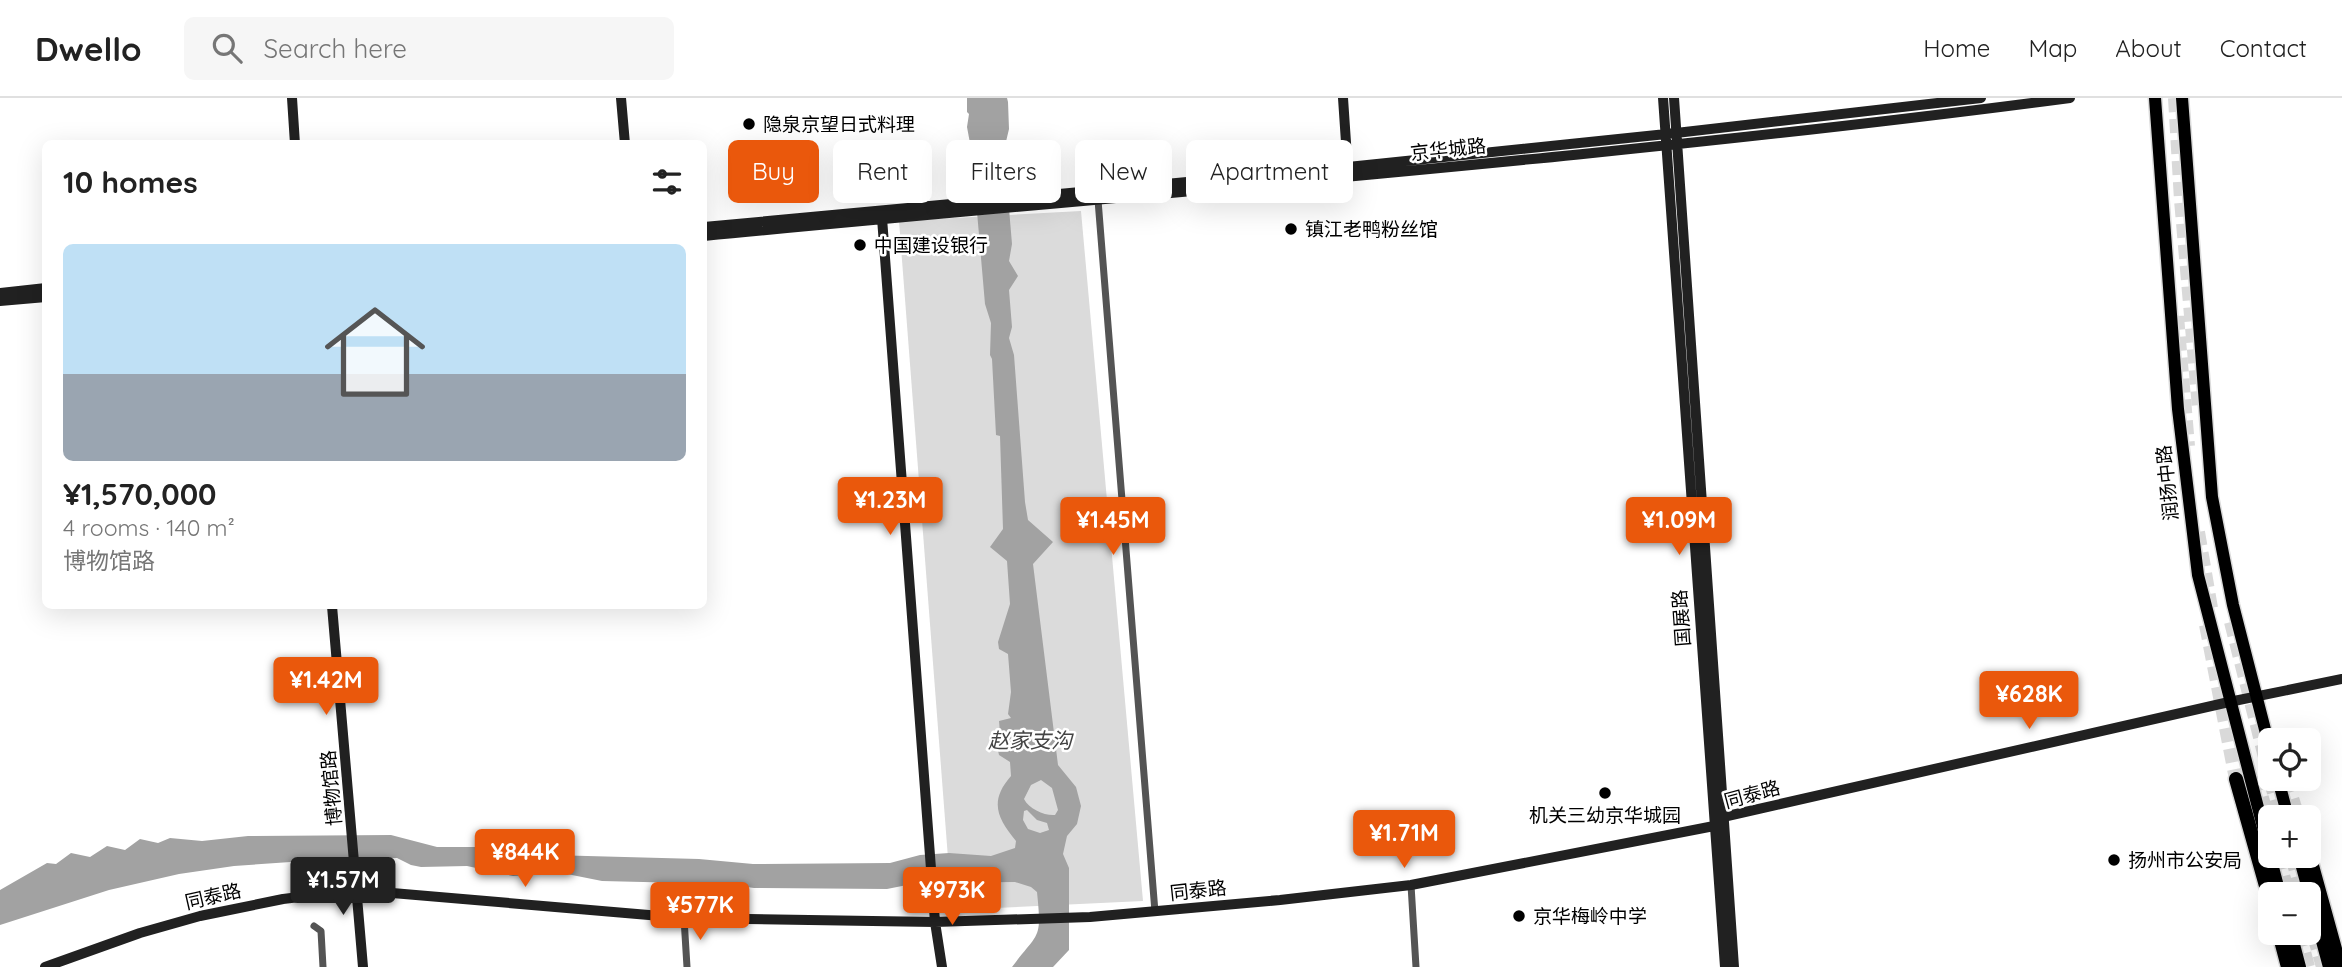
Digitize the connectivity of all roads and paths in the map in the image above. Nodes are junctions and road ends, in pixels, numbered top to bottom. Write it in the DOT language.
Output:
graph roads {
  1 [pos="292,98"];
  2 [pos="621,98"];
  3 [pos="1343,98"];
  4 [pos="1664,98"];
  5 [pos="1674,98"];
  6 [pos="1981,98"];
  7 [pos="2070,98"];
  8 [pos="2155,98"];
  9 [pos="2182,98"];
  10 [pos="1671,139"];
  11 [pos="295,140"];
  12 [pos="625,140"];
  13 [pos="1346,140"];
  14 [pos="1353,171"];
  15 [pos="1186,187"];
  16 [pos="1061,198"];
  17 [pos="1001,203"];
  18 [pos="1098,203"];
  19 [pos="952,207"];
  20 [pos="882,218"];
  21 [pos="707,227"];
  22 [pos="707,236"];
  23 [pos="42,288"];
  24 [pos="0,293"];
  25 [pos="42,297"];
  26 [pos="0,301"];
  27 [pos="332,609"];
  28 [pos="2342,679"];
  29 [pos="2256,697"];
  30 [pos="2229,702"];
  31 [pos="2264,728"];
  32 [pos="2236,779"];
  33 [pos="2258,810"];
  34 [pos="1723,817"];
  35 [pos="1713,826"];
  36 [pos="2302,868"];
  37 [pos="2313,868"];
  38 [pos="2265,882"];
  39 [pos="1411,885"];
  40 [pos="357,890"];
  41 [pos="1155,912"];
  42 [pos="684,918"];
  43 [pos="935,922"];
  44 [pos="314,926"];
  45 [pos="2282,945"];
  46 [pos="2294,945"];
  47 [pos="45,967"];
  48 [pos="323,967"];
  49 [pos="363,967"];
  50 [pos="687,967"];
  51 [pos="942,967"];
  52 [pos="1416,967"];
  53 [pos="1725,967"];
  54 [pos="1734,967"];
  55 [pos="2288,967"];
  56 [pos="2300,967"];
  57 [pos="2329,967"];
  58 [pos="2340,967"];
  1 -- 11 [label="street"];
  2 -- 12 [label="street"];
  3 -- 13 [label="street"];
  4 -- 10 [label="street, 国展路"];
  5 -- 10 [label="street, 国展路"];
  6 -- 10 [label="street, 京华城路"];
  7 -- 10 [label="street, 京华城路"];
  8 -- 30 [label="main road, 润扬中路"];
  9 -- 29 [label="main road"];
  10 -- 14 [label="street, 京华城路"];
  10 -- 34 [label="street, 国展路"];
  10 -- 35 [label="street, 国展路"];
  15 -- 16 [label="street, 京华城路"];
  17 -- 19 [label="street, 京华城路"];
  18 -- 41 [label="street"];
  19 -- 20 [label="street, 京华城路"];
  19 -- 21 [label="street, 京华城路"];
  20 -- 22 [label="street, 京华城路"];
  20 -- 43 [label="street"];
  23 -- 24 [label="street"];
  25 -- 26 [label="street"];
  27 -- 40 [label="street, 博物馆路"];
  28 -- 29 [label="street, 同泰路"];
  29 -- 30 [label="street, 同泰路"];
  29 -- 31 [label="main road"];
  30 -- 33 [label="main road, 润扬中路"];
  30 -- 34 [label="street, 同泰路"];
  32 -- 38 [label="highway"];
  34 -- 35 [label="street, 同泰路"];
  34 -- 54 [label="street, 国展路"];
  35 -- 39 [label="street, 同泰路"];
  35 -- 53 [label="street, 国展路"];
  36 -- 57 [label="main road"];
  37 -- 58 [label="highway"];
  39 -- 41 [label="street, 同泰路"];
  39 -- 52 [label="street"];
  40 -- 42 [label="street, 同泰路"];
  40 -- 47 [label="street, 同泰路"];
  40 -- 49 [label="street, 博物馆路"];
  41 -- 43 [label="street, 同泰路"];
  42 -- 43 [label="street, 同泰路"];
  42 -- 50 [label="street"];
  43 -- 51 [label="street"];
  44 -- 48 [label="street"];
  45 -- 55 [label="highway"];
  46 -- 56 [label="main road"];
}
